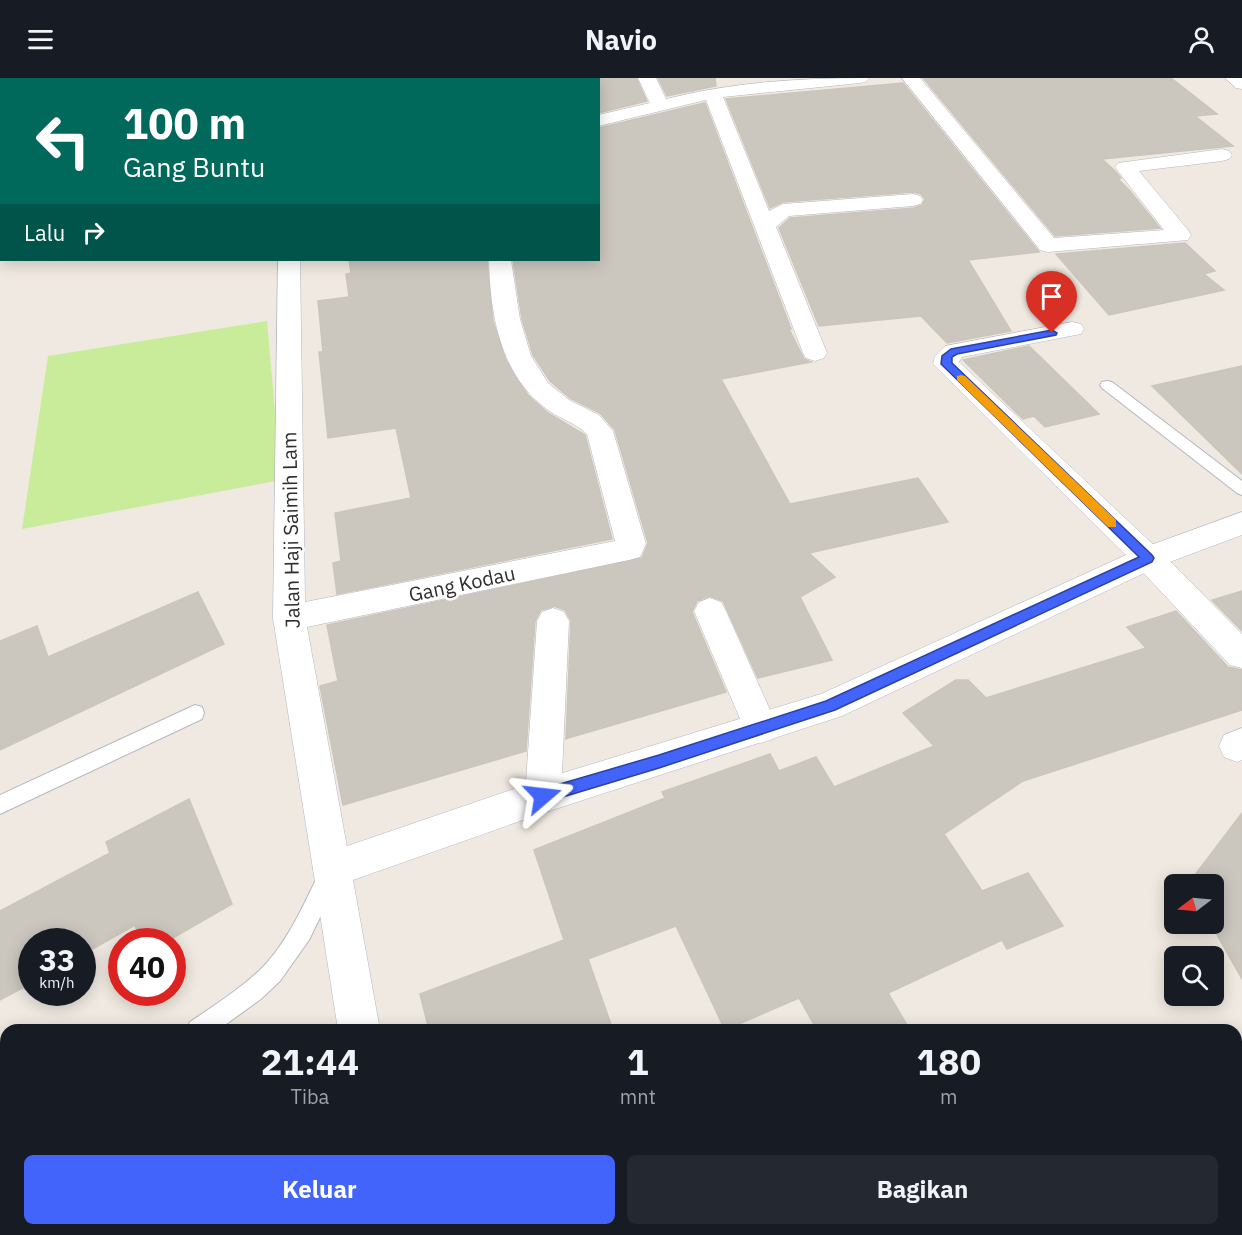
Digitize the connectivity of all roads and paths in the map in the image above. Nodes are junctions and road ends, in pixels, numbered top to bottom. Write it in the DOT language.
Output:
graph roads {
  1 [pos="647,78"];
  2 [pos="860,78"];
  3 [pos="911,78"];
  4 [pos="1234,78"];
  5 [pos="1242,84"];
  6 [pos="712,93"];
  7 [pos="660,104"];
  8 [pos="600,120"];
  9 [pos="1242,147"];
  10 [pos="1222,155"];
  11 [pos="1242,168"];
  12 [pos="913,200"];
  13 [pos="765,225"];
  14 [pos="289,261"];
  15 [pos="500,261"];
  16 [pos="1072,329"];
  17 [pos="815,353"];
  18 [pos="1107,385"];
  19 [pos="1242,489"];
  20 [pos="1242,523"];
  21 [pos="1148,558"];
  22 [pos="710,611"];
  23 [pos="289,618"];
  24 [pos="553,621"];
  25 [pos="1242,655"];
  26 [pos="195,713"];
  27 [pos="761,728"];
  28 [pos="543,796"];
  29 [pos="0,805"];
  30 [pos="332,869"];
  31 [pos="207,1024"];
  32 [pos="358,1024"];
  1 -- 7 [label="street"];
  2 -- 6 [label="street"];
  3 -- 10 [label="street"];
  4 -- 5 [label="street"];
  6 -- 7 [label="street"];
  6 -- 13 [label="street"];
  7 -- 8 [label="street"];
  9 -- 10 [label="street"];
  10 -- 11 [label="street"];
  12 -- 13 [label="street"];
  13 -- 17 [label="street"];
  14 -- 23 [label="street, Jalan Haji Saimih Lam"];
  15 -- 23 [label="street, Gang Kodau"];
  16 -- 21 [label="street"];
  18 -- 19 [label="lane"];
  20 -- 21 [label="street"];
  21 -- 25 [label="street"];
  21 -- 27 [label="street"];
  22 -- 27 [label="street"];
  23 -- 30 [label="street, Jalan Haji Saimih Lam"];
  24 -- 28 [label="street"];
  26 -- 29 [label="lane"];
  27 -- 28 [label="street"];
  28 -- 30 [label="street"];
  30 -- 31 [label="lane"];
  30 -- 32 [label="street, Jalan Haji Saimih Lam"];
}
